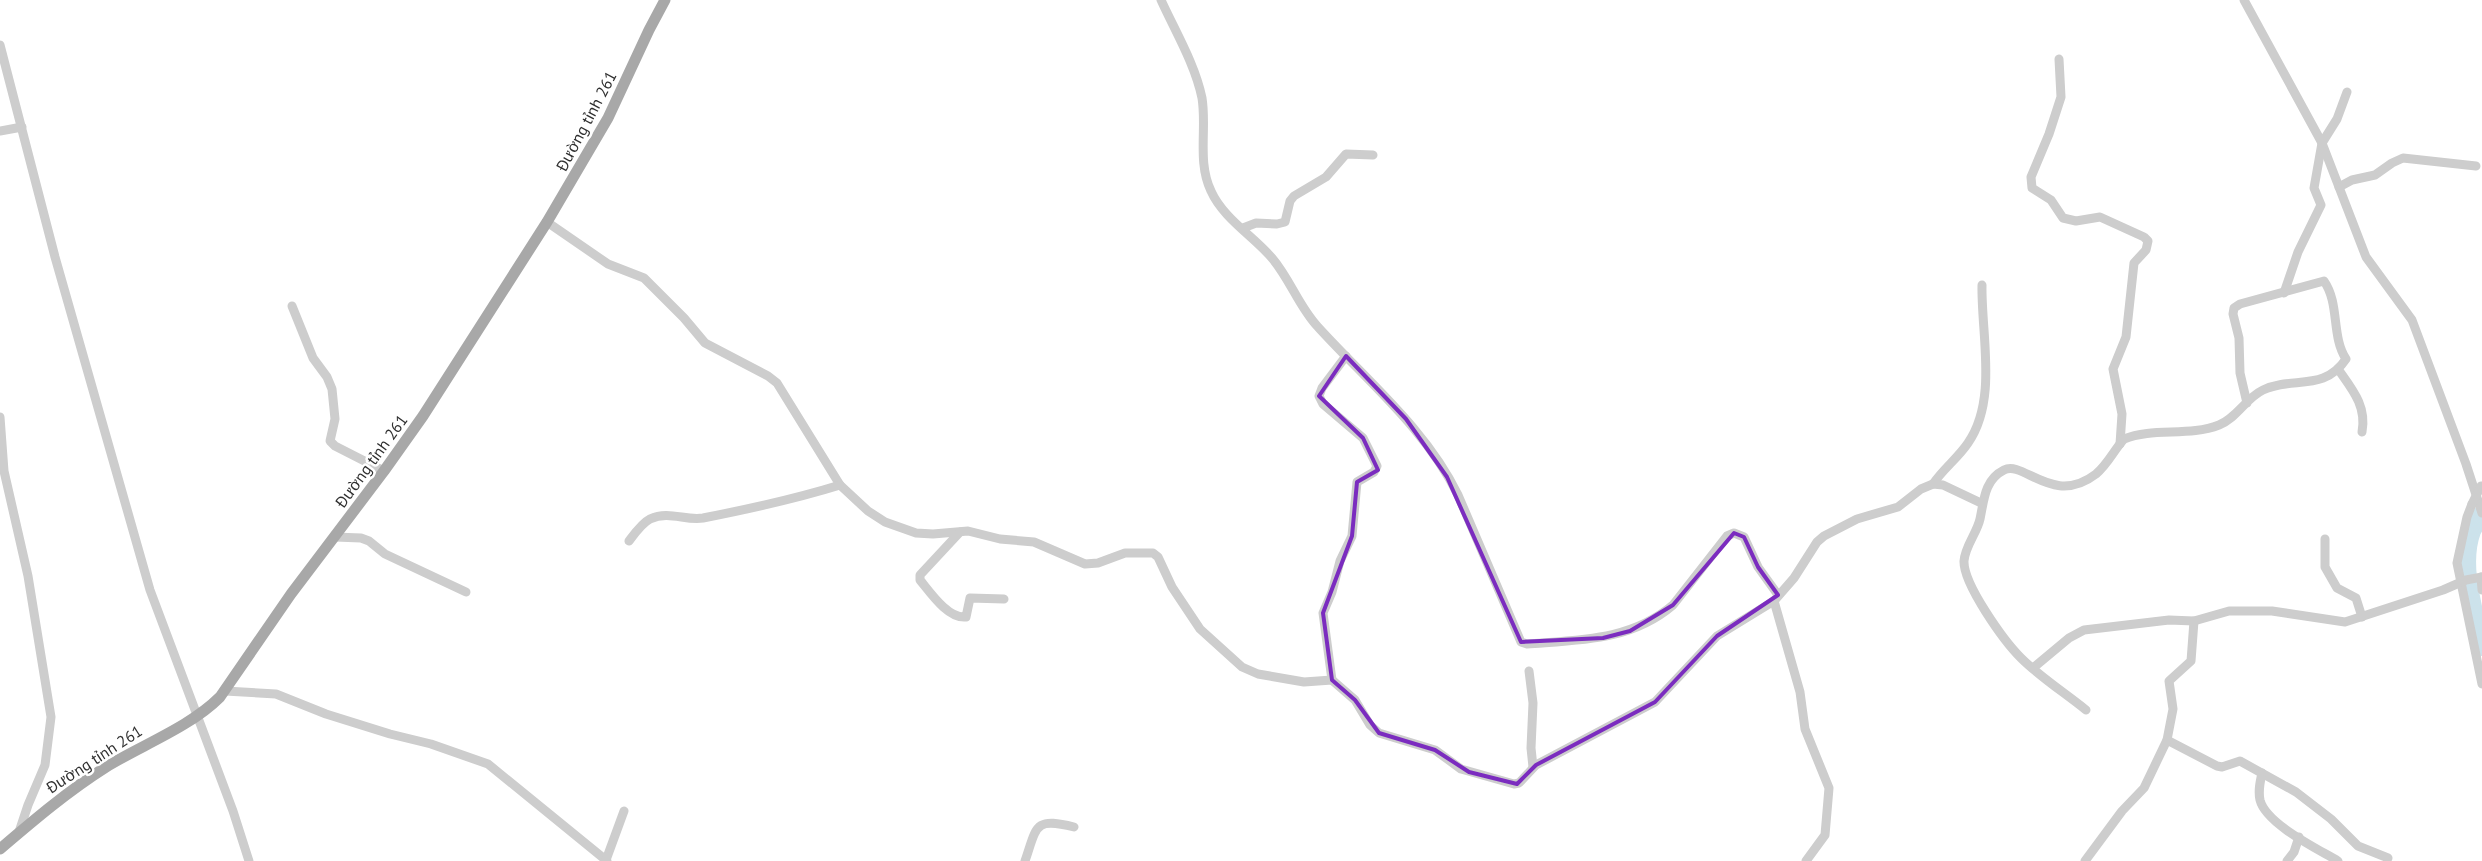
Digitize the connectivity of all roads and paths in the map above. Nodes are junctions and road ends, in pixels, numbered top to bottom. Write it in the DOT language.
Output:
graph roads {
  1 [pos="665,0"];
  2 [pos="1161,0"];
  3 [pos="2244,0"];
  4 [pos="0,45"];
  5 [pos="2059,59"];
  6 [pos="3,64"];
  7 [pos="2347,92"];
  8 [pos="22,127"];
  9 [pos="0,131"];
  10 [pos="2322,143"];
  11 [pos="1373,155"];
  12 [pos="2476,166"];
  13 [pos="2339,187"];
  14 [pos="547,222"];
  15 [pos="1243,228"];
  16 [pos="1982,285"];
  17 [pos="2284,293"];
  18 [pos="292,306"];
  19 [pos="1346,356"];
  20 [pos="2338,369"];
  21 [pos="2246,403"];
  22 [pos="0,417"];
  23 [pos="2362,432"];
  24 [pos="2120,444"];
  25 [pos="384,471"];
  26 [pos="840,484"];
  27 [pos="1933,484"];
  28 [pos="2482,486"];
  29 [pos="1981,503"];
  30 [pos="2478,508"];
  31 [pos="960,532"];
  32 [pos="335,537"];
  33 [pos="2326,539"];
  34 [pos="629,541"];
  35 [pos="2479,577"];
  36 [pos="2463,581"];
  37 [pos="2482,590"];
  38 [pos="466,592"];
  39 [pos="1776,598"];
  40 [pos="1004,599"];
  41 [pos="2362,617"];
  42 [pos="2194,621"];
  43 [pos="2033,668"];
  44 [pos="1529,671"];
  45 [pos="1332,680"];
  46 [pos="2482,684"];
  47 [pos="226,691"];
  48 [pos="2086,710"];
  49 [pos="196,716"];
  50 [pos="2167,740"];
  51 [pos="1533,767"];
  52 [pos="2262,774"];
  53 [pos="624,811"];
  54 [pos="1074,827"];
  55 [pos="19,833"];
  56 [pos="2299,837"];
  57 [pos="0,849"];
  58 [pos="2388,858"];
  59 [pos="249,861"];
  60 [pos="607,861"];
  61 [pos="1025,861"];
  62 [pos="1806,861"];
  63 [pos="2085,861"];
  64 [pos="2286,861"];
  65 [pos="2338,861"];
  1 -- 14 [label="main road, Đường tỉnh 261"];
  2 -- 15 [label="street"];
  3 -- 10 [label="street"];
  4 -- 6 [label="street"];
  5 -- 24 [label="street"];
  6 -- 8 [label="street"];
  7 -- 10 [label="street"];
  8 -- 9 [label="street"];
  8 -- 49 [label="street"];
  10 -- 13 [label="street"];
  10 -- 17 [label="street"];
  11 -- 15 [label="street"];
  12 -- 13 [label="street"];
  13 -- 30 [label="street"];
  14 -- 25 [label="main road, Đường tỉnh 261"];
  14 -- 26 [label="street"];
  15 -- 19 [label="street"];
  16 -- 27 [label="street"];
  17 -- 20 [label="street"];
  17 -- 21 [label="street"];
  18 -- 25 [label="street"];
  19 -- 39 [label="street"];
  19 -- 45 [label="street"];
  20 -- 21 [label="street"];
  20 -- 23 [label="street"];
  21 -- 24 [label="street"];
  22 -- 55 [label="street"];
  24 -- 29 [label="street"];
  25 -- 32 [label="main road, Đường tỉnh 261"];
  26 -- 31 [label="street"];
  26 -- 34 [label="street"];
  27 -- 29 [label="street"];
  27 -- 39 [label="street"];
  28 -- 30 [label="street, bridge"];
  29 -- 43 [label="street"];
  30 -- 36 [label="street"];
  31 -- 40 [label="street"];
  31 -- 45 [label="street"];
  32 -- 38 [label="street"];
  32 -- 47 [label="main road, Đường tỉnh 261"];
  33 -- 41 [label="street"];
  35 -- 36 [label="street"];
  35 -- 37 [label="street"];
  36 -- 41 [label="street"];
  36 -- 46 [label="street"];
  39 -- 51 [label="street"];
  39 -- 62 [label="street"];
  41 -- 42 [label="street"];
  42 -- 43 [label="street"];
  42 -- 50 [label="street"];
  43 -- 48 [label="street"];
  44 -- 51 [label="street"];
  45 -- 51 [label="street"];
  47 -- 49 [label="main road, Đường tỉnh 261"];
  47 -- 60 [label="street"];
  49 -- 55 [label="main road, Đường tỉnh 261"];
  49 -- 59 [label="street"];
  50 -- 52 [label="street"];
  50 -- 63 [label="street"];
  52 -- 56 [label="street"];
  52 -- 58 [label="street"];
  53 -- 60 [label="street"];
  54 -- 61 [label="street"];
  55 -- 57 [label="main road, Đường tỉnh 261"];
  56 -- 64 [label="street"];
  56 -- 65 [label="street"];
}
